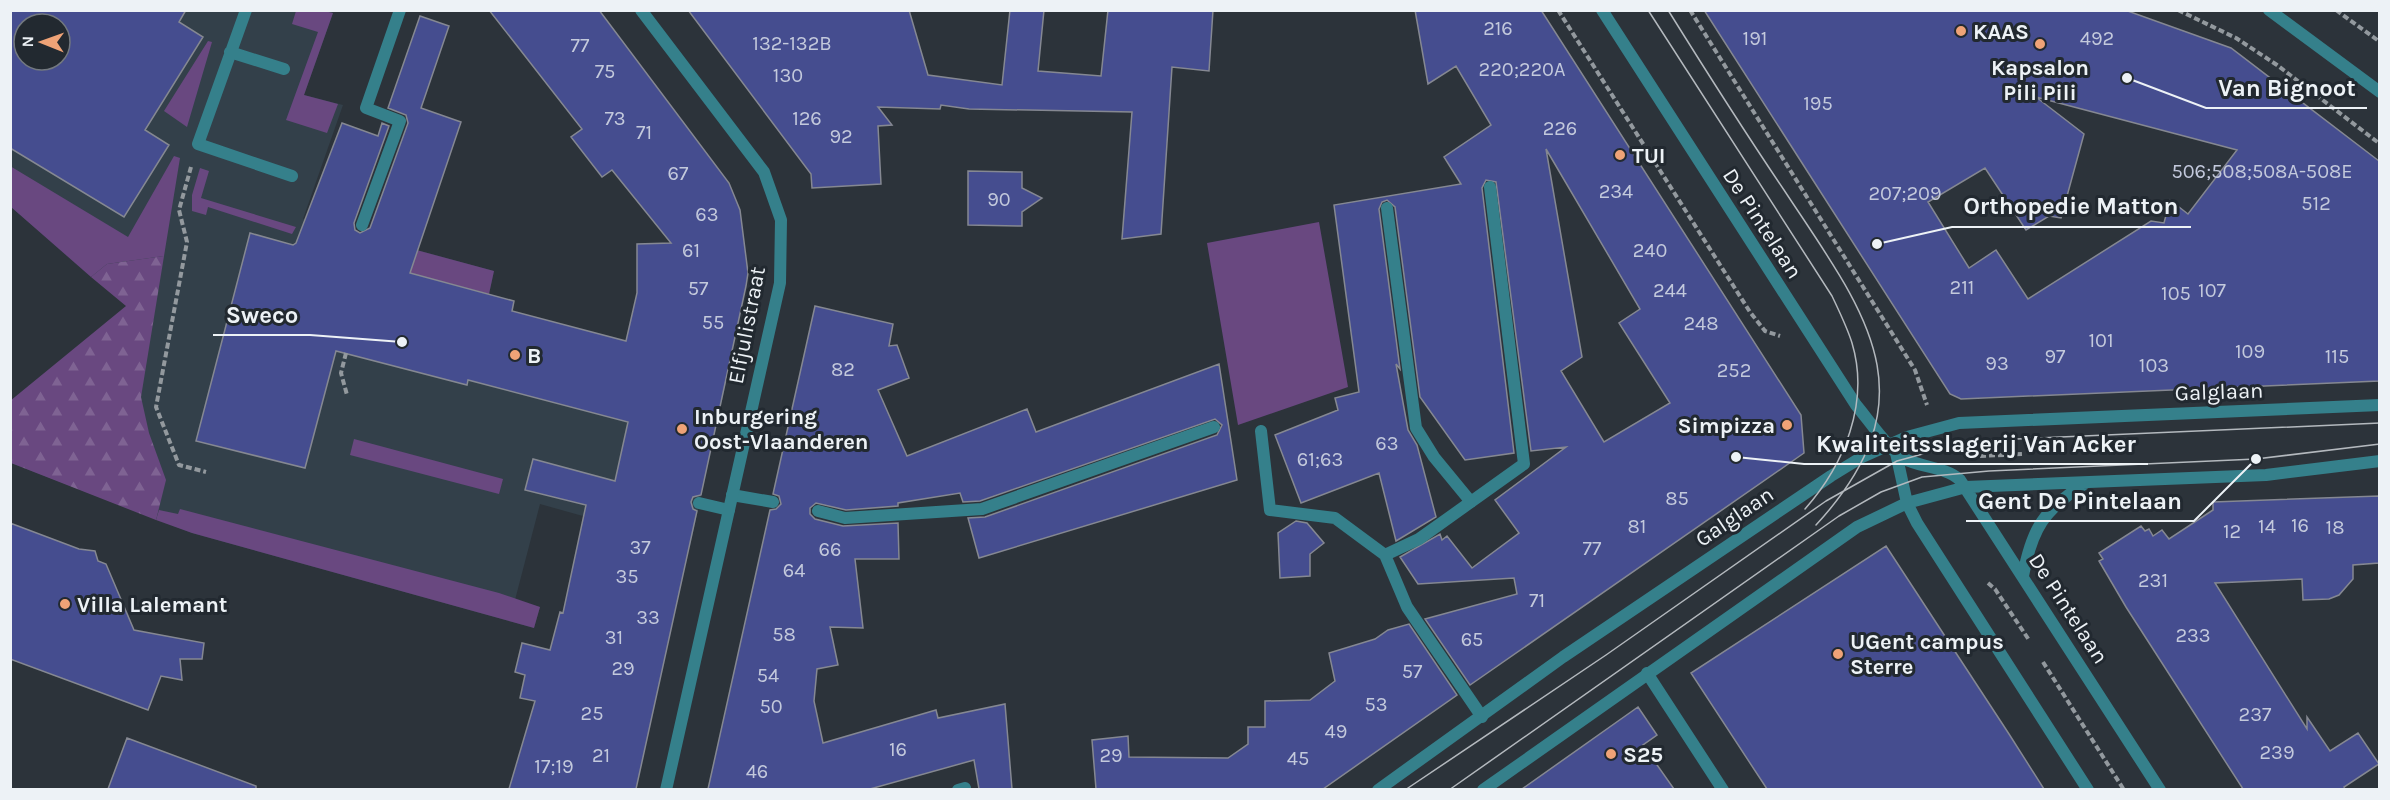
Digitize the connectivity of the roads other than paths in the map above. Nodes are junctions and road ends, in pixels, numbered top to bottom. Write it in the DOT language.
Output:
graph roads {
  1 [pos="246,10"];
  2 [pos="400,10"];
  3 [pos="641,10"];
  4 [pos="1602,10"];
  5 [pos="2269,10"];
  6 [pos="230,52"];
  7 [pos="284,69"];
  8 [pos="2379,92"];
  9 [pos="292,176"];
  10 [pos="1490,187"];
  11 [pos="1387,208"];
  12 [pos="362,225"];
  13 [pos="2379,405"];
  14 [pos="1214,427"];
  15 [pos="1261,431"];
  16 [pos="1893,448"];
  17 [pos="2379,462"];
  18 [pos="2084,484"];
  19 [pos="1966,487"];
  20 [pos="732,495"];
  21 [pos="773,502"];
  22 [pos="1471,502"];
  23 [pos="699,503"];
  24 [pos="1907,503"];
  25 [pos="729,510"];
  26 [pos="818,511"];
  27 [pos="1385,555"];
  28 [pos="2024,576"];
  29 [pos="1647,673"];
  30 [pos="1482,717"];
  31 [pos="666,789"];
  32 [pos="1378,789"];
  33 [pos="1483,789"];
  34 [pos="1723,789"];
  35 [pos="2088,789"];
  36 [pos="2160,789"];
  1 -- 6 [label="street"];
  2 -- 12 [label="street"];
  3 -- 20 [label="street, Elfjulistraat"];
  4 -- 16 [label="street, De Pintelaan"];
  5 -- 8 [label="street"];
  6 -- 7 [label="street"];
  6 -- 9 [label="street"];
  10 -- 22 [label="street"];
  11 -- 22 [label="street"];
  13 -- 16 [label="street, Galglaan"];
  14 -- 26 [label="street"];
  15 -- 27 [label="street"];
  16 -- 19 [label="street, De Pintelaan"];
  16 -- 24 [label="street, De Pintelaan"];
  16 -- 30 [label="street, Galglaan"];
  17 -- 18 [label="street"];
  18 -- 19 [label="street"];
  18 -- 28 [label="street"];
  19 -- 24 [label="street"];
  19 -- 28 [label="street, De Pintelaan"];
  20 -- 21 [label="street"];
  20 -- 25 [label="street, Elfjulistraat"];
  22 -- 27 [label="street"];
  23 -- 25 [label="street"];
  24 -- 29 [label="street"];
  24 -- 35 [label="street, De Pintelaan"];
  25 -- 31 [label="street, Elfjulistraat"];
  27 -- 30 [label="street"];
  28 -- 36 [label="street, De Pintelaan"];
  29 -- 33 [label="street"];
  29 -- 34 [label="street"];
  30 -- 32 [label="street, Galglaan"];
}
